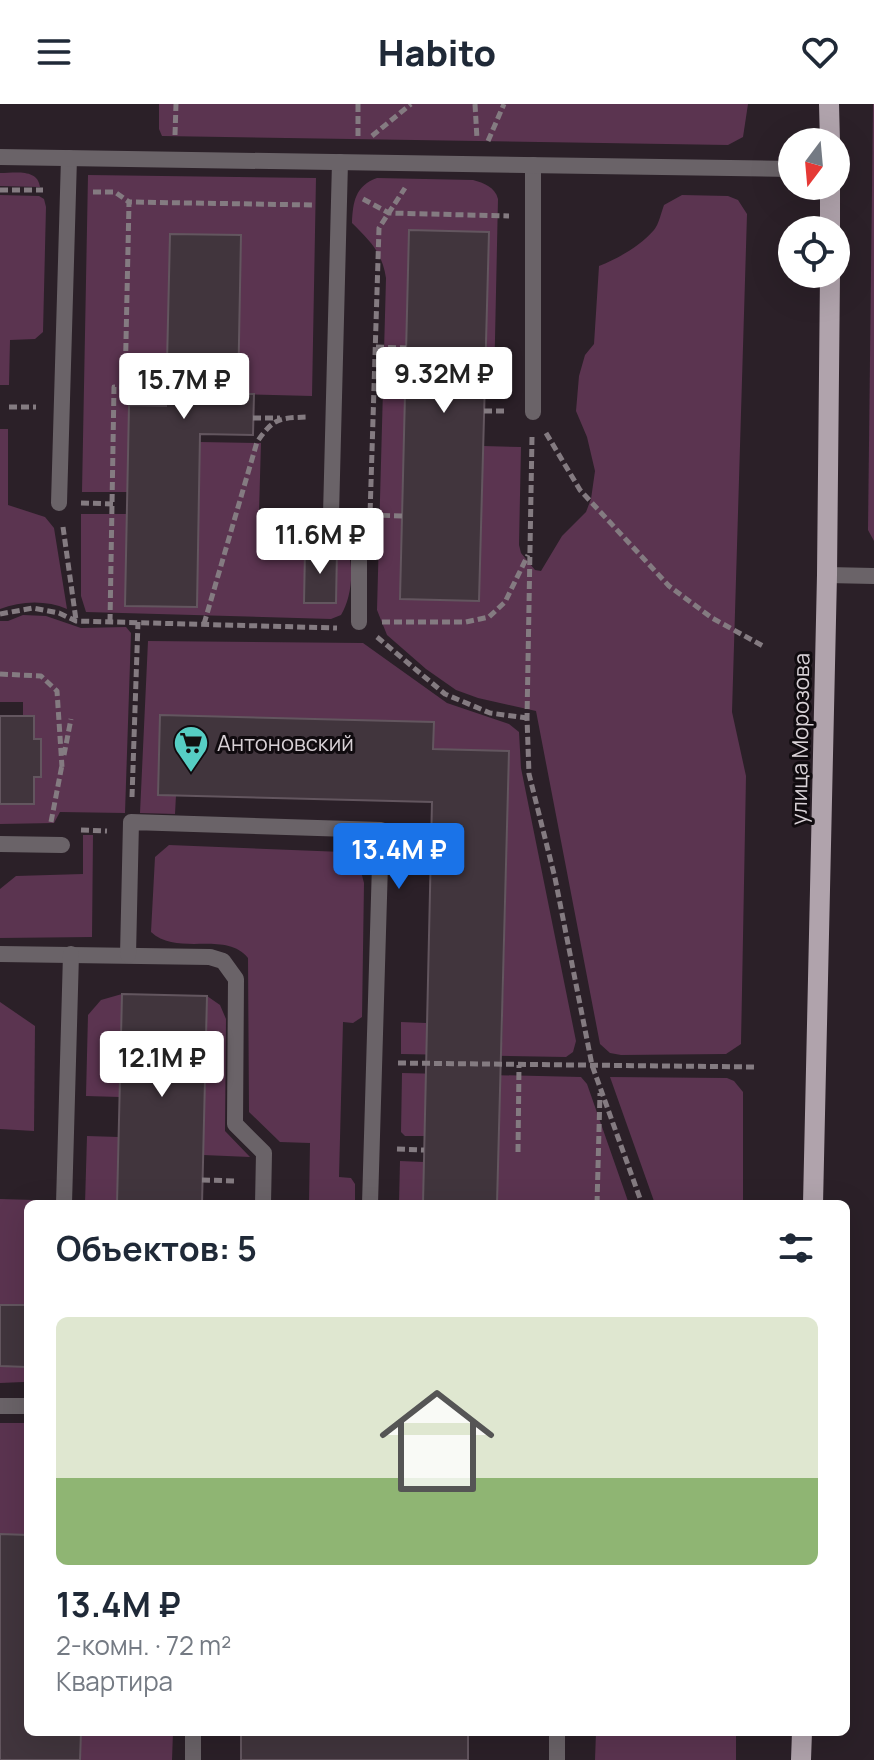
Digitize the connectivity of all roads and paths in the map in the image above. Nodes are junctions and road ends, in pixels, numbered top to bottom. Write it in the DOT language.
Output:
graph roads {
  1 [pos="358,104"];
  2 [pos="411,104"];
  3 [pos="475,104"];
  4 [pos="504,104"];
  5 [pos="829,104"];
  6 [pos="830,128"];
  7 [pos="0,157"];
  8 [pos="69,158"];
  9 [pos="340,162"];
  10 [pos="421,163"];
  11 [pos="478,164"];
  12 [pos="533,165"];
  13 [pos="778,169"];
  14 [pos="339,206"];
  15 [pos="389,213"];
  16 [pos="514,216"];
  17 [pos="830,288"];
  18 [pos="376,347"];
  19 [pos="406,348"];
  20 [pos="375,375"];
  21 [pos="405,376"];
  22 [pos="125,387"];
  23 [pos="166,388"];
  24 [pos="9,407"];
  25 [pos="30,407"];
  26 [pos="533,412"];
  27 [pos="334,416"];
  28 [pos="253,418"];
  29 [pos="281,418"];
  30 [pos="59,503"];
  31 [pos="402,516"];
  32 [pos="530,550"];
  33 [pos="827,575"];
  34 [pos="874,576"];
  35 [pos="0,614"];
  36 [pos="76,621"];
  37 [pos="110,622"];
  38 [pos="359,622"];
  39 [pos="204,624"];
  40 [pos="763,646"];
  41 [pos="0,674"];
  42 [pos="527,718"];
  43 [pos="71,719"];
  44 [pos="62,767"];
  45 [pos="49,831"];
  46 [pos="0,844"];
  47 [pos="62,845"];
  48 [pos="0,954"];
  49 [pos="71,954"];
  50 [pos="128,955"];
  51 [pos="373,1064"];
  52 [pos="519,1065"];
  53 [pos="592,1065"];
  54 [pos="756,1067"];
  55 [pos="600,1088"];
  56 [pos="392,1149"];
  57 [pos="424,1150"];
  58 [pos="518,1152"];
  59 [pos="202,1180"];
  60 [pos="263,1182"];
  61 [pos="64,1200"];
  62 [pos="263,1200"];
  63 [pos="370,1200"];
  64 [pos="597,1200"];
  65 [pos="641,1200"];
  66 [pos="813,1200"];
  67 [pos="0,1406"];
  68 [pos="24,1406"];
  69 [pos="193,1736"];
  70 [pos="557,1736"];
  71 [pos="802,1736"];
  72 [pos="193,1760"];
  73 [pos="557,1760"];
  74 [pos="801,1760"];
  1 -- 2 [label="path"];
  3 -- 11 [label="path"];
  4 -- 11 [label="path"];
  5 -- 6 [label="main road"];
  7 -- 8 [label="street"];
  8 -- 9 [label="street"];
  8 -- 30 [label="street"];
  9 -- 10 [label="street"];
  9 -- 14 [label="street"];
  10 -- 11 [label="street"];
  10 -- 15 [label="path"];
  11 -- 12 [label="street"];
  12 -- 13 [label="street"];
  12 -- 26 [label="street"];
  14 -- 22 [label="path"];
  14 -- 27 [label="street"];
  15 -- 16 [label="path"];
  15 -- 18 [label="path"];
  17 -- 33 [label="main road, улица Морозова"];
  18 -- 19 [label="path"];
  18 -- 20 [label="path"];
  20 -- 21 [label="path"];
  20 -- 31 [label="path"];
  22 -- 23 [label="path"];
  22 -- 37 [label="path"];
  24 -- 25 [label="path"];
  26 -- 32 [label="path"];
  26 -- 40 [label="path"];
  27 -- 29 [label="path"];
  27 -- 38 [label="street"];
  28 -- 29 [label="path"];
  29 -- 39 [label="path"];
  30 -- 36 [label="path"];
  32 -- 38 [label="path"];
  32 -- 42 [label="path"];
  33 -- 34 [label="street"];
  33 -- 66 [label="main road, улица Морозова"];
  35 -- 36 [label="path"];
  36 -- 37 [label="path"];
  37 -- 39 [label="path"];
  38 -- 39 [label="path"];
  38 -- 42 [label="path"];
  41 -- 44 [label="path"];
  42 -- 53 [label="path"];
  43 -- 44 [label="path"];
  44 -- 45 [label="path"];
  46 -- 47 [label="street"];
  48 -- 49 [label="street"];
  49 -- 50 [label="street"];
  49 -- 61 [label="street"];
  50 -- 51 [label="street"];
  50 -- 60 [label="street"];
  51 -- 52 [label="path"];
  51 -- 63 [label="street"];
  52 -- 53 [label="path"];
  52 -- 58 [label="path"];
  53 -- 54 [label="path"];
  53 -- 55 [label="path"];
  55 -- 64 [label="path"];
  55 -- 65 [label="path"];
  56 -- 57 [label="path"];
  59 -- 60 [label="path"];
  60 -- 62 [label="street"];
  67 -- 68 [label="street"];
  69 -- 72 [label="street"];
  70 -- 73 [label="street"];
  71 -- 74 [label="main road"];
}
